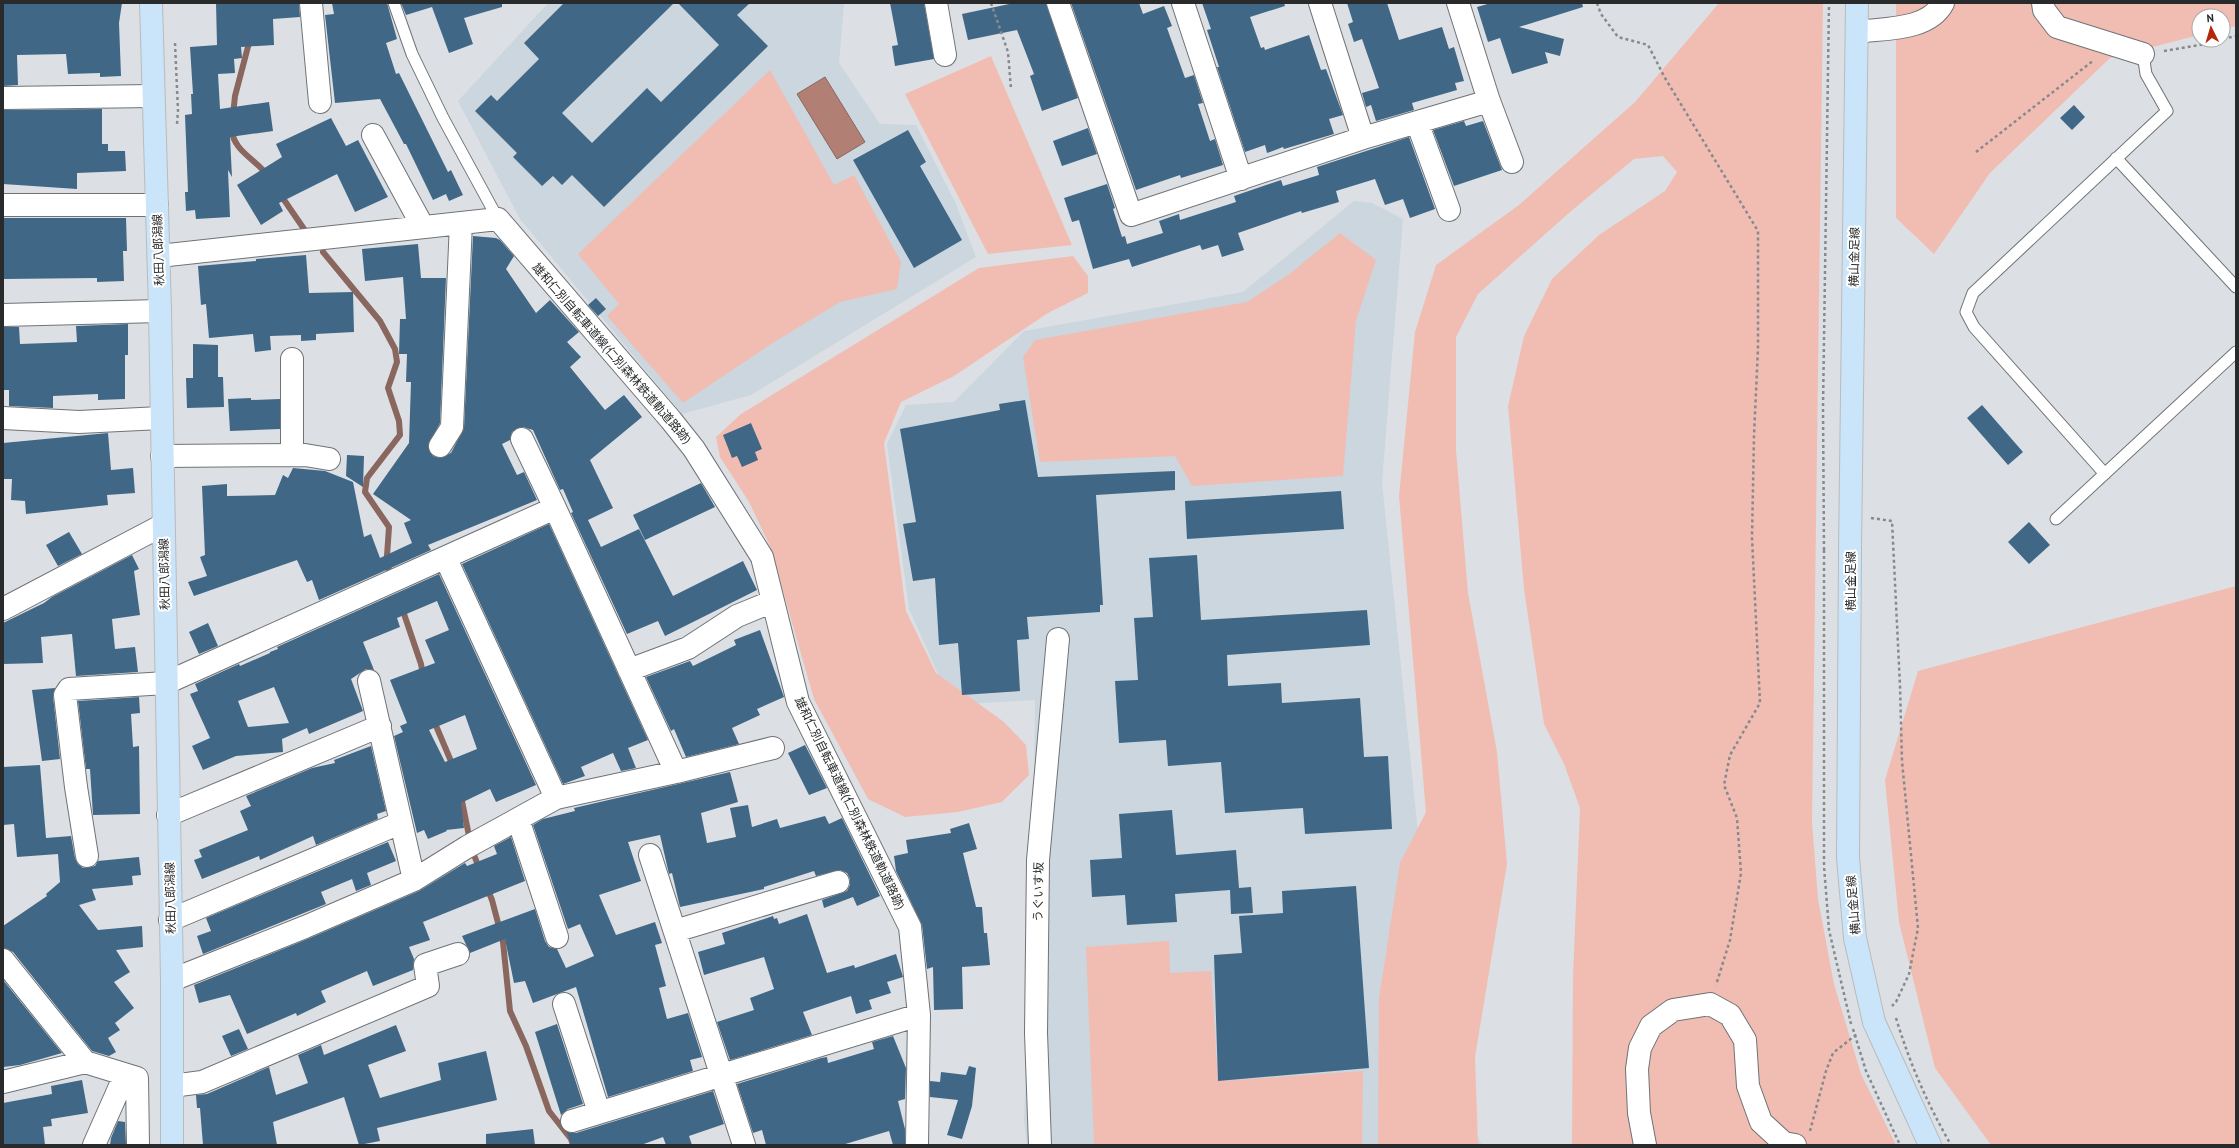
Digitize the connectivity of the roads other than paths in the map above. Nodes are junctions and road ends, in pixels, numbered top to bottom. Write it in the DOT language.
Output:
graph roads {
  1 [pos="152,3"];
  2 [pos="310,3"];
  3 [pos="394,3"];
  4 [pos="936,3"];
  5 [pos="1058,3"];
  6 [pos="1183,3"];
  7 [pos="1320,3"];
  8 [pos="1458,3"];
  9 [pos="1857,3"];
  10 [pos="1943,3"];
  11 [pos="2043,3"];
  12 [pos="1857,32"];
  13 [pos="2144,54"];
  14 [pos="945,55"];
  15 [pos="154,96"];
  16 [pos="3,98"];
  17 [pos="1489,101"];
  18 [pos="320,102"];
  19 [pos="1417,122"];
  20 [pos="372,135"];
  21 [pos="1363,138"];
  22 [pos="2116,158"];
  23 [pos="1512,162"];
  24 [pos="1241,179"];
  25 [pos="3,205"];
  26 [pos="157,205"];
  27 [pos="1449,210"];
  28 [pos="498,218"];
  29 [pos="461,223"];
  30 [pos="423,227"];
  31 [pos="159,256"];
  32 [pos="2236,287"];
  33 [pos="160,311"];
  34 [pos="3,315"];
  35 [pos="2236,352"];
  36 [pos="292,359"];
  37 [pos="3,418"];
  38 [pos="161,418"];
  39 [pos="522,439"];
  40 [pos="440,446"];
  41 [pos="292,455"];
  42 [pos="162,456"];
  43 [pos="329,459"];
  44 [pos="2105,474"];
  45 [pos="555,508"];
  46 [pos="2056,519"];
  47 [pos="163,525"];
  48 [pos="446,559"];
  49 [pos="771,602"];
  50 [pos="3,608"];
  51 [pos="1058,639"];
  52 [pos="629,670"];
  53 [pos="368,681"];
  54 [pos="166,683"];
  55 [pos="380,726"];
  56 [pos="773,748"];
  57 [pos="676,772"];
  58 [pos="556,798"];
  59 [pos="168,815"];
  60 [pos="518,819"];
  61 [pos="400,823"];
  62 [pos="650,855"];
  63 [pos="87,856"];
  64 [pos="414,880"];
  65 [pos="838,882"];
  66 [pos="170,920"];
  67 [pos="675,931"];
  68 [pos="557,937"];
  69 [pos="458,954"];
  70 [pos="3,960"];
  71 [pos="172,980"];
  72 [pos="564,1004"];
  73 [pos="919,1015"];
  74 [pos="85,1062"];
  75 [pos="722,1074"];
  76 [pos="125,1075"];
  77 [pos="3,1082"];
  78 [pos="172,1086"];
  79 [pos="599,1112"];
  80 [pos="572,1121"];
  81 [pos="1802,1139"];
  82 [pos="94,1145"];
  83 [pos="138,1145"];
  84 [pos="172,1145"];
  85 [pos="744,1145"];
  86 [pos="917,1145"];
  87 [pos="1040,1145"];
  88 [pos="1645,1145"];
  89 [pos="1930,1145"];
  1 -- 15 [label="main road, 秋田八郎潟線"];
  2 -- 18 [label="street"];
  3 -- 28 [label="lane, 雄和仁別自転車道線(仁別森林鉄道軌道路跡)"];
  4 -- 14 [label="street"];
  5 -- 24 [label="street"];
  6 -- 24 [label="street"];
  7 -- 21 [label="street"];
  8 -- 17 [label="street"];
  9 -- 12 [label="main road, 横山金足線"];
  10 -- 12 [label="street"];
  11 -- 13 [label="street"];
  12 -- 89 [label="main road, 横山金足線, bridge"];
  13 -- 22 [label="lane"];
  15 -- 16 [label="street"];
  15 -- 26 [label="main road, 秋田八郎潟線"];
  17 -- 19 [label="street"];
  17 -- 23 [label="street"];
  19 -- 21 [label="street"];
  19 -- 27 [label="street"];
  20 -- 30 [label="street"];
  21 -- 24 [label="street"];
  22 -- 32 [label="lane"];
  22 -- 44 [label="lane"];
  25 -- 26 [label="street"];
  26 -- 31 [label="main road, 秋田八郎潟線"];
  28 -- 29 [label="street"];
  28 -- 49 [label="street, 雄和仁別自転車道線(仁別森林鉄道軌道路跡)"];
  29 -- 30 [label="street"];
  29 -- 40 [label="street"];
  30 -- 31 [label="street"];
  31 -- 33 [label="main road, 秋田八郎潟線"];
  33 -- 34 [label="street"];
  33 -- 38 [label="main road, 秋田八郎潟線"];
  35 -- 44 [label="lane"];
  36 -- 41 [label="street"];
  37 -- 38 [label="street"];
  38 -- 42 [label="main road, 秋田八郎潟線"];
  39 -- 45 [label="street"];
  41 -- 42 [label="street"];
  41 -- 43 [label="street"];
  42 -- 47 [label="main road, 秋田八郎潟線"];
  44 -- 46 [label="lane"];
  45 -- 48 [label="street"];
  45 -- 52 [label="street"];
  47 -- 50 [label="street"];
  47 -- 54 [label="main road, 秋田八郎潟線"];
  48 -- 54 [label="street"];
  48 -- 58 [label="street"];
  49 -- 52 [label="street"];
  49 -- 73 [label="street, 雄和仁別自転車道線(仁別森林鉄道軌道路跡)"];
  51 -- 87 [label="street, うぐいす坂"];
  52 -- 57 [label="street"];
  53 -- 55 [label="street"];
  54 -- 59 [label="main road, 秋田八郎潟線"];
  54 -- 63 [label="street"];
  55 -- 59 [label="street"];
  55 -- 61 [label="street"];
  56 -- 57 [label="street"];
  57 -- 58 [label="street"];
  58 -- 60 [label="street"];
  59 -- 66 [label="main road, 秋田八郎潟線"];
  60 -- 64 [label="street"];
  60 -- 68 [label="street"];
  61 -- 64 [label="street"];
  61 -- 66 [label="street"];
  62 -- 67 [label="street"];
  64 -- 71 [label="street"];
  65 -- 67 [label="street"];
  66 -- 71 [label="main road, 秋田八郎潟線"];
  67 -- 75 [label="street"];
  69 -- 78 [label="street"];
  70 -- 74 [label="street"];
  71 -- 78 [label="main road, 秋田八郎潟線"];
  72 -- 79 [label="street"];
  73 -- 75 [label="street"];
  73 -- 86 [label="street, 雄和仁別自転車道線(仁別森林鉄道軌道路跡)"];
  74 -- 76 [label="street"];
  74 -- 77 [label="street"];
  75 -- 79 [label="street"];
  75 -- 85 [label="street"];
  76 -- 82 [label="street"];
  76 -- 83 [label="street"];
  78 -- 84 [label="main road, 秋田八郎潟線"];
  79 -- 80 [label="street"];
  81 -- 88 [label="street"];
}
